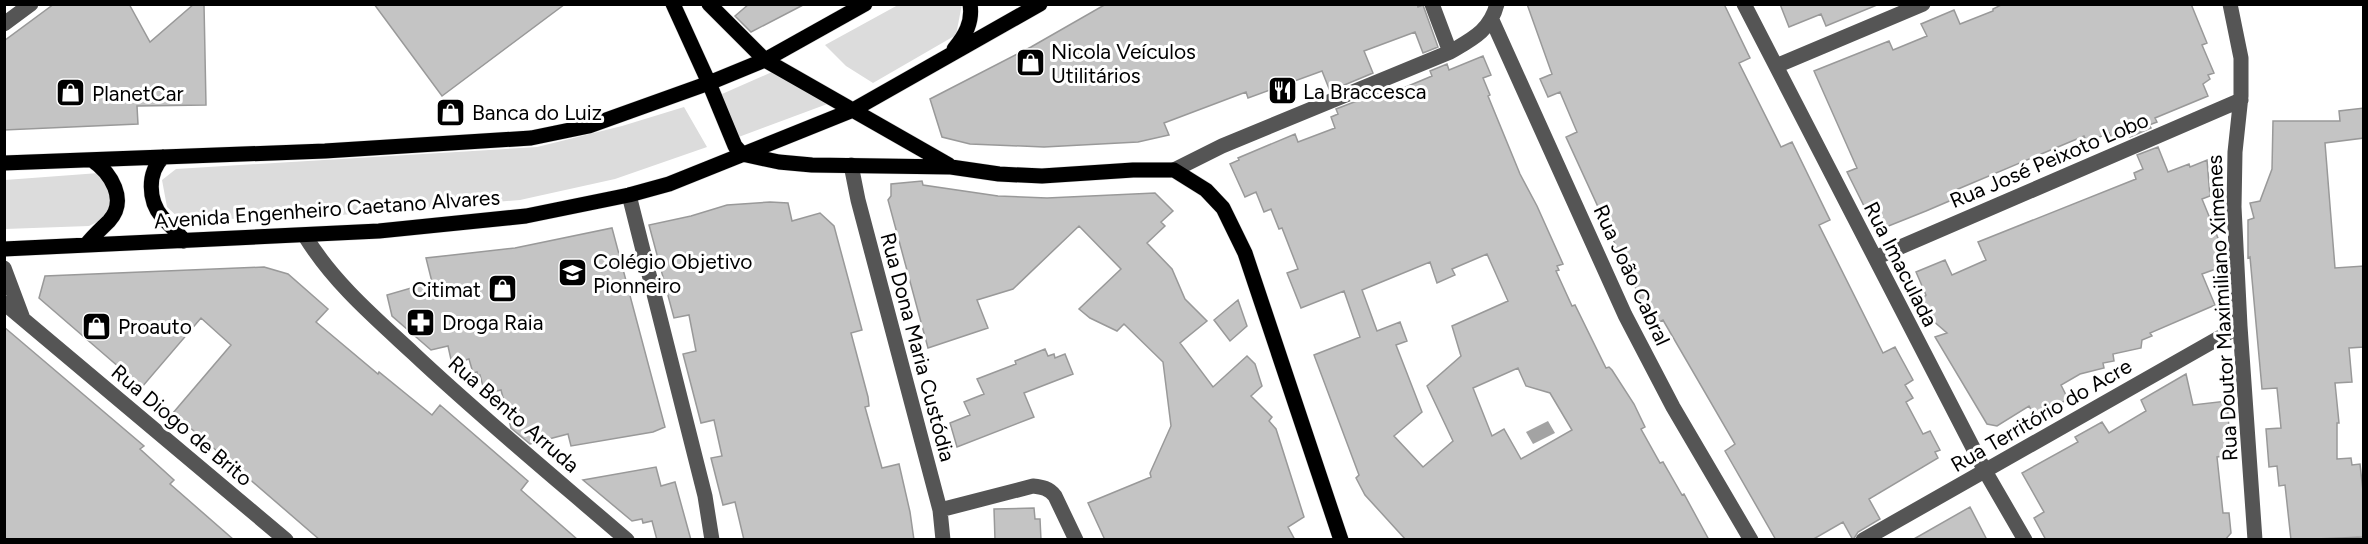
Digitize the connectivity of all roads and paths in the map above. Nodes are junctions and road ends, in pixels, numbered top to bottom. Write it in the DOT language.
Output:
graph roads {
  1 [pos="31,4"];
  2 [pos="673,4"];
  3 [pos="709,4"];
  4 [pos="865,4"];
  5 [pos="970,4"];
  6 [pos="1040,4"];
  7 [pos="1432,4"];
  8 [pos="1497,4"];
  9 [pos="1744,4"];
  10 [pos="1923,4"];
  11 [pos="2230,4"];
  12 [pos="1492,20"];
  13 [pos="4,24"];
  14 [pos="1450,52"];
  15 [pos="950,54"];
  16 [pos="765,60"];
  17 [pos="1776,66"];
  18 [pos="709,83"];
  19 [pos="2241,100"];
  20 [pos="853,110"];
  21 [pos="742,154"];
  22 [pos="164,157"];
  23 [pos="92,160"];
  24 [pos="4,163"];
  25 [pos="851,165"];
  26 [pos="951,167"];
  27 [pos="1174,170"];
  28 [pos="629,195"];
  29 [pos="305,236"];
  30 [pos="184,241"];
  31 [pos="86,245"];
  32 [pos="4,249"];
  33 [pos="1875,258"];
  34 [pos="4,268"];
  35 [pos="4,303"];
  36 [pos="23,319"];
  37 [pos="2240,326"];
  38 [pos="1984,471"];
  39 [pos="940,510"];
  40 [pos="286,540"];
  41 [pos="627,540"];
  42 [pos="712,540"];
  43 [pos="943,540"];
  44 [pos="1076,540"];
  45 [pos="1341,540"];
  46 [pos="1751,540"];
  47 [pos="1863,540"];
  48 [pos="2025,540"];
  49 [pos="2255,540"];
  1 -- 13 [label="street"];
  2 -- 18 [label="main road"];
  3 -- 16 [label="main road"];
  4 -- 16 [label="main road"];
  5 -- 15 [label="main road"];
  6 -- 15 [label="main road, Avenida Engenheiro Caetano Alvares"];
  7 -- 14 [label="street"];
  8 -- 12 [label="street"];
  9 -- 17 [label="street, Rua Imaculada"];
  10 -- 17 [label="street"];
  11 -- 19 [label="street, Rua Doutor Maximiliano Ximenes"];
  12 -- 14 [label="street"];
  12 -- 46 [label="street, Rua João Cabral"];
  14 -- 27 [label="street"];
  15 -- 20 [label="main road, Avenida Engenheiro Caetano Alvares"];
  16 -- 18 [label="main road"];
  16 -- 20 [label="main road"];
  17 -- 33 [label="street, Rua Imaculada"];
  18 -- 21 [label="main road"];
  18 -- 22 [label="main road"];
  19 -- 33 [label="street, Rua José Peixoto Lobo"];
  19 -- 37 [label="street, Rua Doutor Maximiliano Ximenes"];
  20 -- 21 [label="main road, Avenida Engenheiro Caetano Alvares"];
  20 -- 26 [label="main road"];
  21 -- 25 [label="main road"];
  21 -- 28 [label="main road, Avenida Engenheiro Caetano Alvares"];
  22 -- 23 [label="main road"];
  22 -- 30 [label="main road"];
  23 -- 24 [label="main road"];
  23 -- 31 [label="main road"];
  25 -- 26 [label="main road"];
  25 -- 39 [label="street, Rua Dona Maria Custódia"];
  26 -- 27 [label="main road"];
  27 -- 45 [label="main road"];
  28 -- 29 [label="main road, Avenida Engenheiro Caetano Alvares"];
  28 -- 42 [label="street"];
  29 -- 30 [label="main road, Avenida Engenheiro Caetano Alvares"];
  29 -- 41 [label="street, Rua Bento Arruda"];
  30 -- 31 [label="main road, Avenida Engenheiro Caetano Alvares"];
  31 -- 32 [label="main road, Avenida Engenheiro Caetano Alvares"];
  33 -- 38 [label="street, Rua Imaculada"];
  34 -- 36 [label="street, Rua Diogo de Brito"];
  35 -- 36 [label="street, Rua Diogo de Brito"];
  36 -- 40 [label="street, Rua Diogo de Brito"];
  37 -- 38 [label="street, Rua Território do Acre"];
  37 -- 49 [label="street, Rua Doutor Maximiliano Ximenes"];
  38 -- 47 [label="street, Rua Território do Acre"];
  38 -- 48 [label="street, Rua Imaculada"];
  39 -- 43 [label="street, Rua Dona Maria Custódia"];
  39 -- 44 [label="street"];
}
